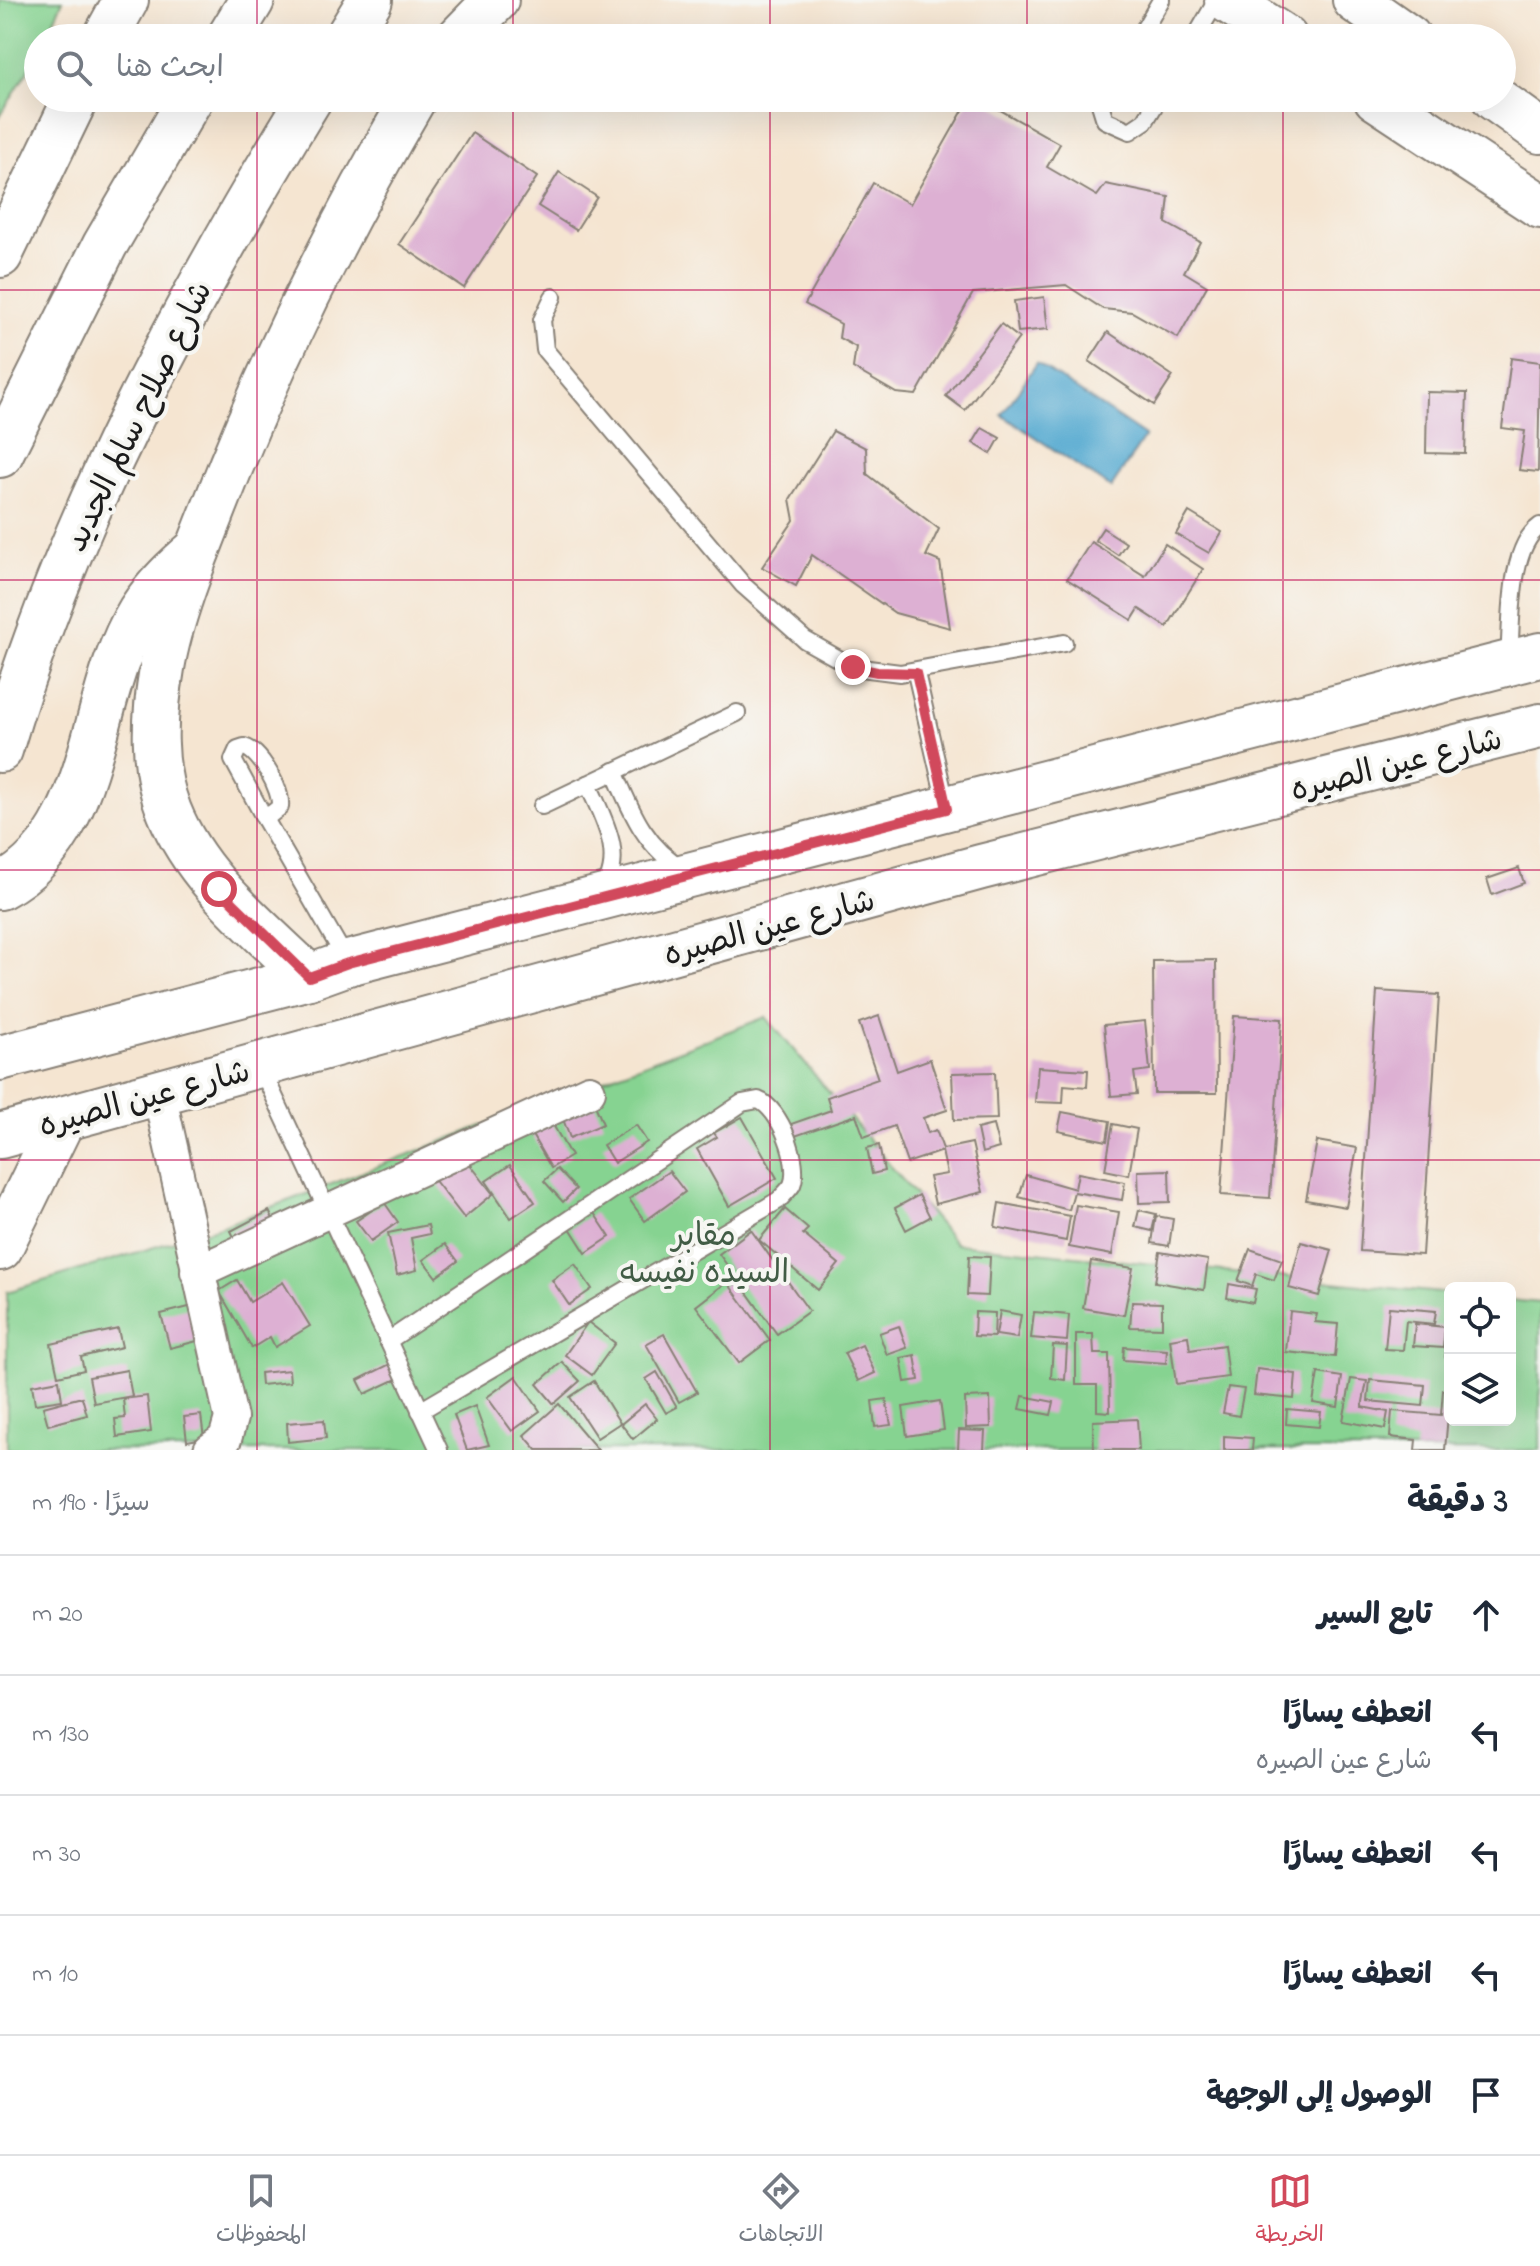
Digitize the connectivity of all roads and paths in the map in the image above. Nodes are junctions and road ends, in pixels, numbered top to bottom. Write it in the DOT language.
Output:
graph roads {
  1 [pos="126,0"];
  2 [pos="252,0"];
  3 [pos="370,0"];
  4 [pos="496,0"];
  5 [pos="1161,0"];
  6 [pos="1217,0"];
  7 [pos="1227,0"];
  8 [pos="1355,0"];
  9 [pos="113,24"];
  10 [pos="237,24"];
  11 [pos="355,24"];
  12 [pos="473,24"];
  13 [pos="1147,24"];
  14 [pos="1203,24"];
  15 [pos="1264,24"];
  16 [pos="1389,24"];
  17 [pos="69,112"];
  18 [pos="183,112"];
  19 [pos="302,112"];
  20 [pos="406,112"];
  21 [pos="1102,112"];
  22 [pos="1150,112"];
  23 [pos="1397,112"];
  24 [pos="1516,112"];
  25 [pos="1539,127"];
  26 [pos="1540,206"];
  27 [pos="0,255"];
  28 [pos="553,297"];
  29 [pos="0,455"];
  30 [pos="1540,526"];
  31 [pos="198,549"];
  32 [pos="1064,643"];
  33 [pos="1524,659"];
  34 [pos="916,673"];
  35 [pos="737,713"];
  36 [pos="1540,726"];
  37 [pos="0,750"];
  38 [pos="614,771"];
  39 [pos="588,784"];
  40 [pos="542,806"];
  41 [pos="947,809"];
  42 [pos="265,819"];
  43 [pos="694,874"];
  44 [pos="0,887"];
  45 [pos="597,899"];
  46 [pos="328,970"];
  47 [pos="0,1058"];
  48 [pos="261,1066"];
  49 [pos="589,1091"];
  50 [pos="159,1093"];
  51 [pos="63,1119"];
  52 [pos="0,1136"];
  53 [pos="329,1212"];
  54 [pos="0,1248"];
  55 [pos="197,1272"];
  56 [pos="388,1341"];
  57 [pos="420,1411"];
  58 [pos="210,1450"];
  59 [pos="439,1450"];
  1 -- 9 [label="main road"];
  2 -- 10 [label="main road"];
  3 -- 11 [label="main road"];
  4 -- 12 [label="main road"];
  5 -- 13 [label="lane"];
  6 -- 14 [label="lane"];
  7 -- 15 [label="main road"];
  8 -- 16 [label="main road"];
  17 -- 27 [label="main road"];
  18 -- 29 [label="main road"];
  19 -- 37 [label="main road, شارع صلاح سالم الجديد"];
  20 -- 31 [label="main road"];
  21 -- 22 [label="lane"];
  23 -- 26 [label="main road"];
  24 -- 25 [label="main road"];
  28 -- 34 [label="lane"];
  30 -- 33 [label="lane"];
  31 -- 44 [label="main road"];
  31 -- 46 [label="main road"];
  32 -- 34 [label="lane"];
  33 -- 41 [label="main road"];
  34 -- 41 [label="lane"];
  35 -- 38 [label="lane"];
  36 -- 48 [label="main road, شارع عين الصيره"];
  38 -- 39 [label="lane"];
  38 -- 43 [label="lane"];
  39 -- 40 [label="lane"];
  39 -- 45 [label="lane"];
  41 -- 43 [label="main road"];
  42 -- 46 [label="lane"];
  43 -- 45 [label="main road"];
  45 -- 46 [label="main road"];
  46 -- 47 [label="main road"];
  48 -- 50 [label="main road, شارع عين الصيره"];
  48 -- 53 [label="lane"];
  49 -- 53 [label="street"];
  50 -- 51 [label="main road, شارع عين الصيره"];
  50 -- 55 [label="street"];
  51 -- 52 [label="main road, شارع عين الصيره"];
  51 -- 54 [label="main road"];
  53 -- 55 [label="street"];
  53 -- 56 [label="lane"];
  55 -- 58 [label="street"];
  56 -- 57 [label="lane"];
  56 -- 57 [label="lane"];
  57 -- 59 [label="lane"];
}
